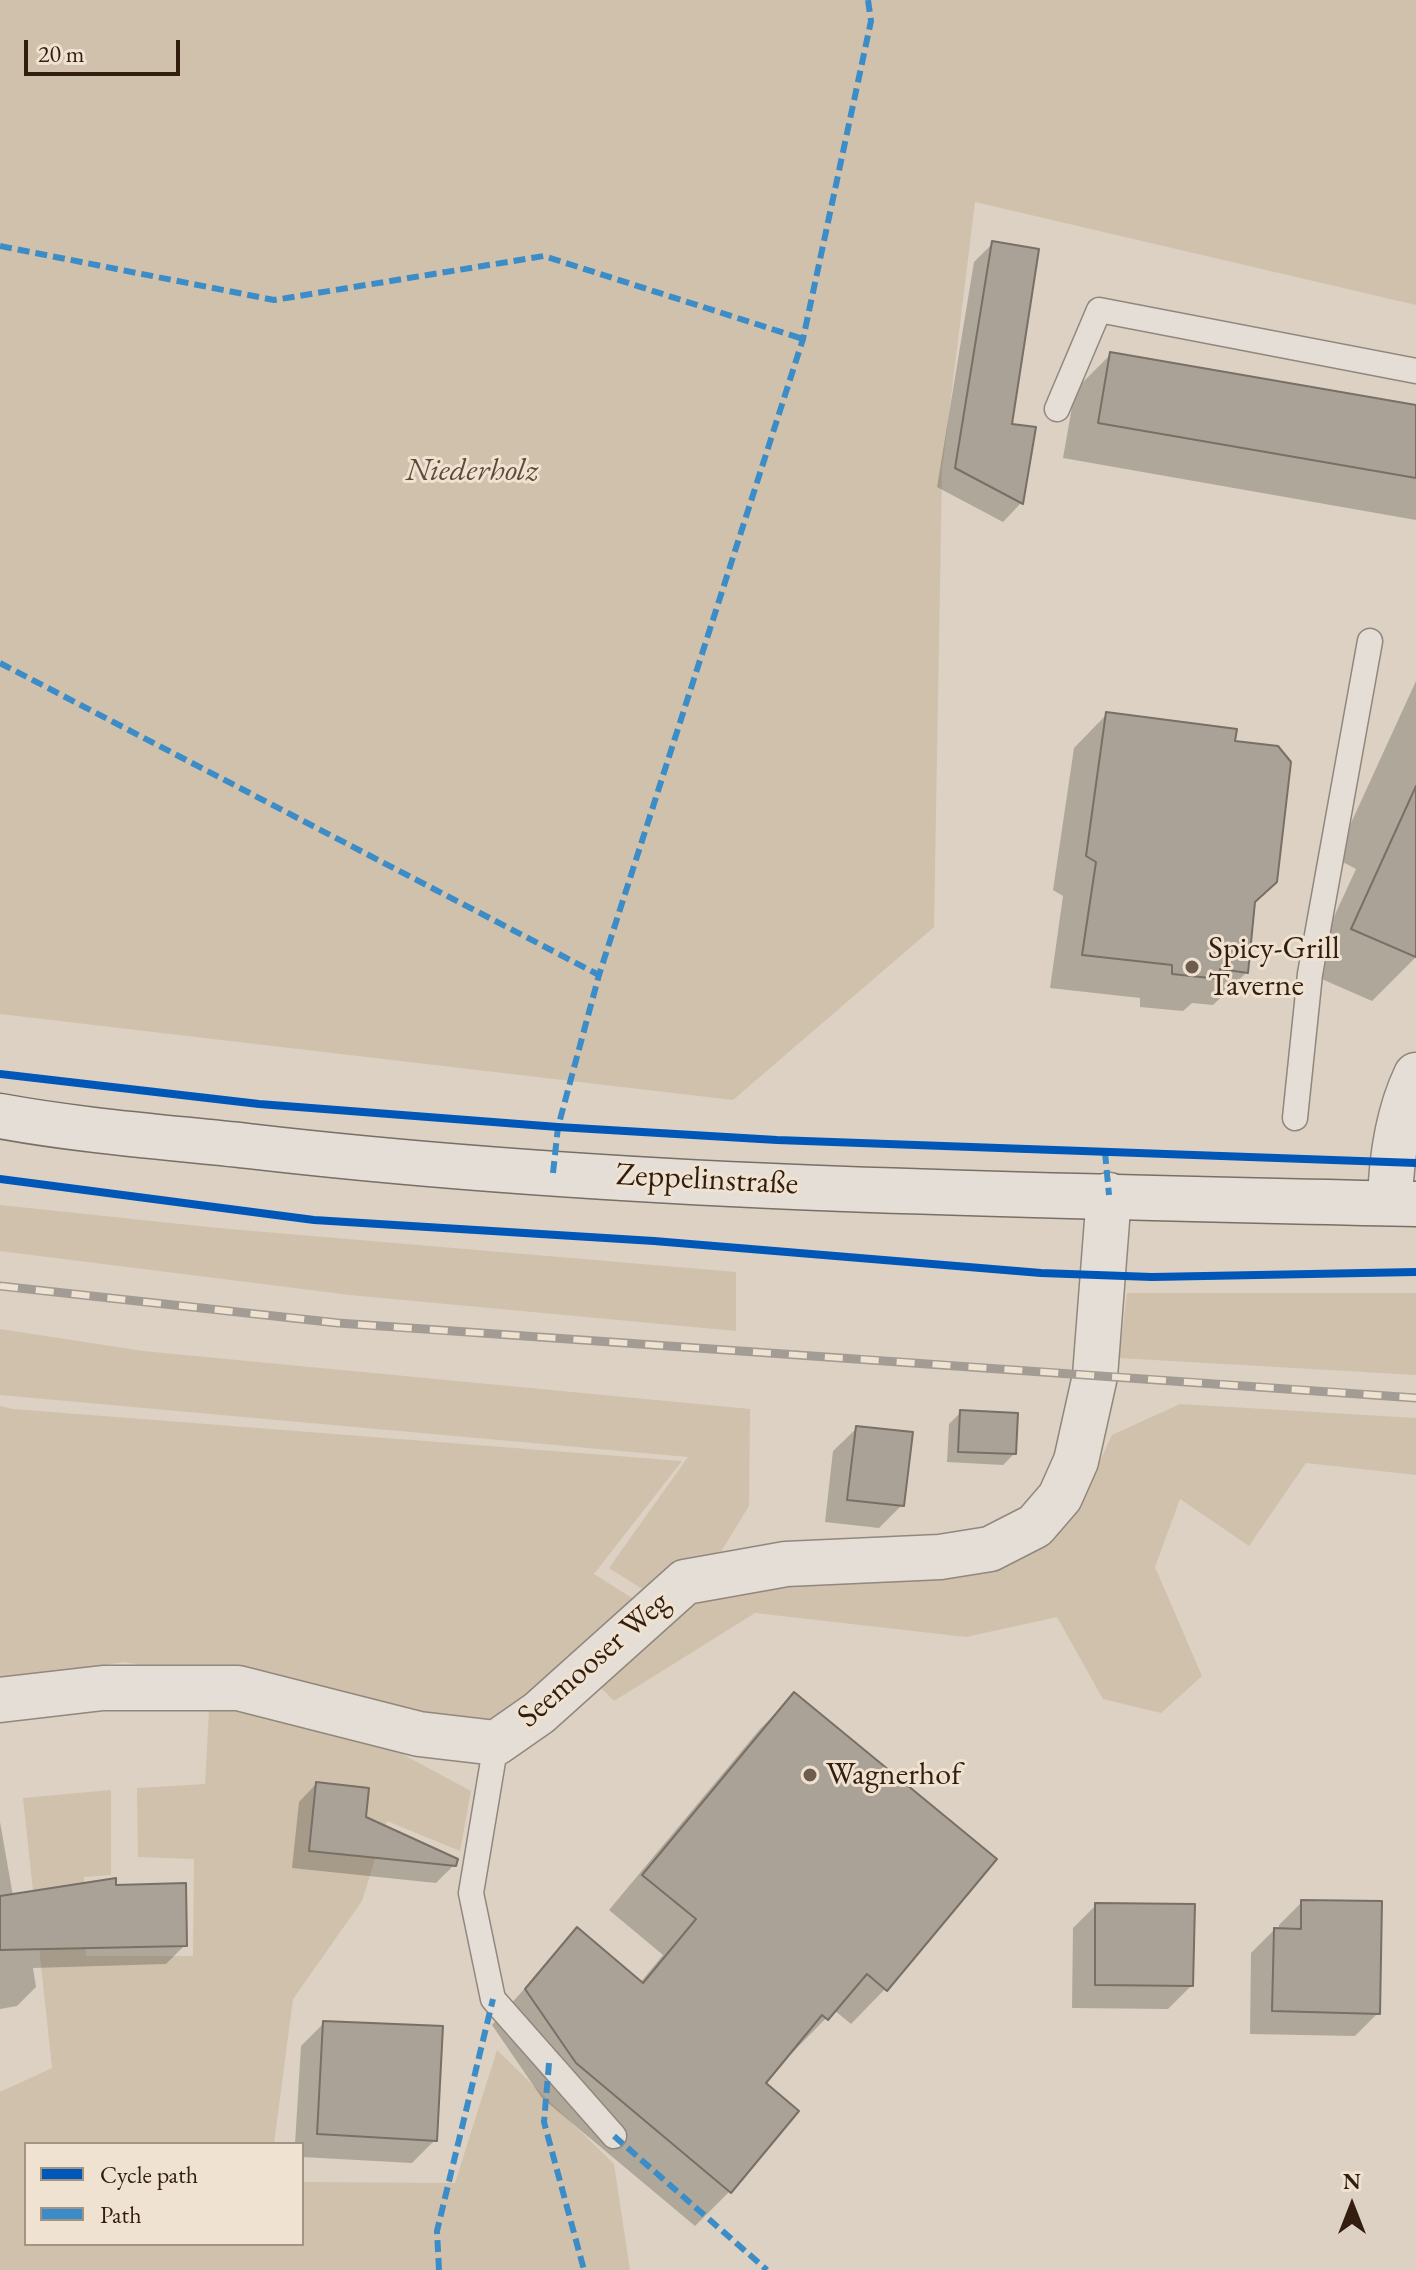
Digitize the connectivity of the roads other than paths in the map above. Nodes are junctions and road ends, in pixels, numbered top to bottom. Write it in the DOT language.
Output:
graph roads {
  1 [pos="1416,371"];
  2 [pos="1057,409"];
  3 [pos="1370,641"];
  4 [pos="1416,1075"];
  5 [pos="0,1116"];
  6 [pos="1295,1118"];
  7 [pos="1109,1195"];
  8 [pos="1403,1204"];
  9 [pos="0,1700"];
  10 [pos="496,1743"];
  11 [pos="614,2136"];
  1 -- 2 [label="lane"];
  3 -- 6 [label="lane"];
  4 -- 8 [label="street"];
  5 -- 7 [label="street, Zeppelinstraße"];
  7 -- 8 [label="street, Zeppelinstraße"];
  7 -- 10 [label="street, Seemooser Weg"];
  9 -- 10 [label="street, Seemooser Weg"];
  10 -- 11 [label="lane"];
}
